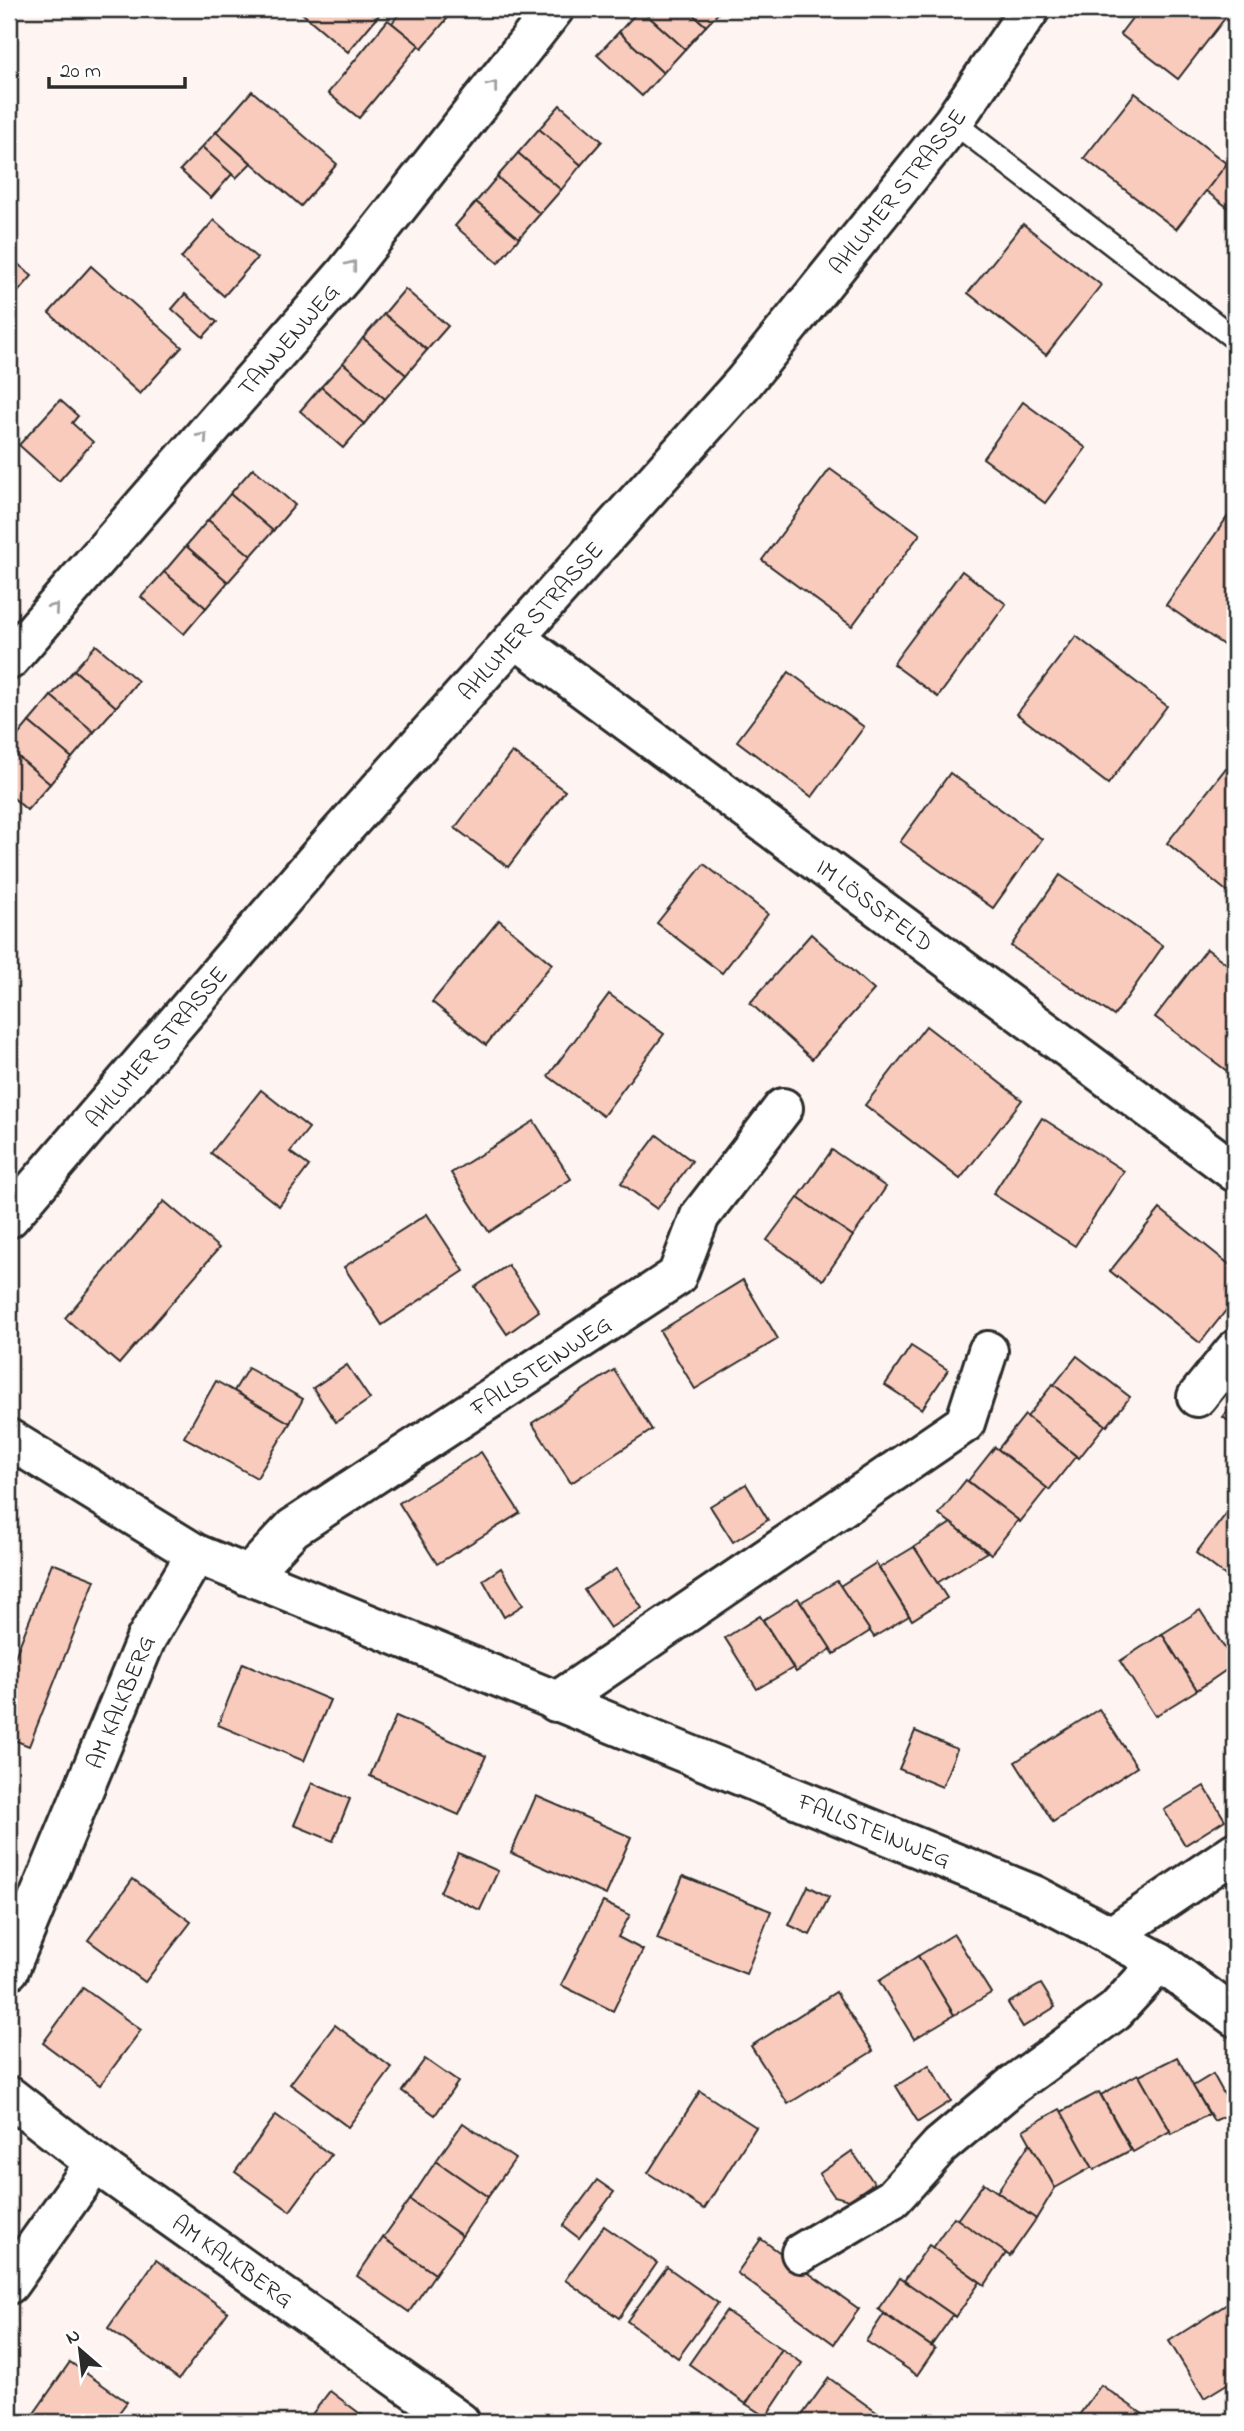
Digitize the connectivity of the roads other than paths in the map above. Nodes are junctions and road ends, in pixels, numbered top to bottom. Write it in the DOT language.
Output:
graph roads {
  1 [pos="554,9"];
  2 [pos="1030,9"];
  3 [pos="953,122"];
  4 [pos="1235,339"];
  5 [pos="516,638"];
  6 [pos="9,660"];
  7 [pos="783,1108"];
  8 [pos="1235,1172"];
  9 [pos="9,1218"];
  10 [pos="988,1350"];
  11 [pos="1235,1350"];
  12 [pos="1197,1397"];
  13 [pos="9,1439"];
  14 [pos="196,1554"];
  15 [pos="248,1576"];
  16 [pos="556,1702"];
  17 [pos="1235,1852"];
  18 [pos="1111,1936"];
  19 [pos="1160,1962"];
  20 [pos="9,1970"];
  21 [pos="1235,2017"];
  22 [pos="9,2096"];
  23 [pos="95,2163"];
  24 [pos="801,2253"];
  25 [pos="9,2284"];
  26 [pos="460,2422"];
  6 -- 1 [label="street, TANNENWEG, one-way"];
  2 -- 3 [label="street, AHLUMER STRASSE"];
  3 -- 4 [label="lane"];
  3 -- 5 [label="street, AHLUMER STRASSE"];
  5 -- 8 [label="street, IM LÖSSFELD"];
  5 -- 9 [label="street, AHLUMER STRASSE"];
  7 -- 15 [label="street, FALLSTEINWEG"];
  10 -- 16 [label="street"];
  11 -- 12 [label="street"];
  13 -- 14 [label="street, FALLSTEINWEG"];
  14 -- 15 [label="street, FALLSTEINWEG"];
  14 -- 20 [label="street, AM KALKBERG"];
  15 -- 16 [label="street, FALLSTEINWEG"];
  16 -- 18 [label="street, FALLSTEINWEG"];
  17 -- 18 [label="street"];
  18 -- 19 [label="street, FALLSTEINWEG"];
  19 -- 21 [label="street, FALLSTEINWEG"];
  19 -- 24 [label="street"];
  22 -- 23 [label="street, AM KALKBERG"];
  23 -- 25 [label="street"];
  23 -- 26 [label="street, AM KALKBERG"];
}
